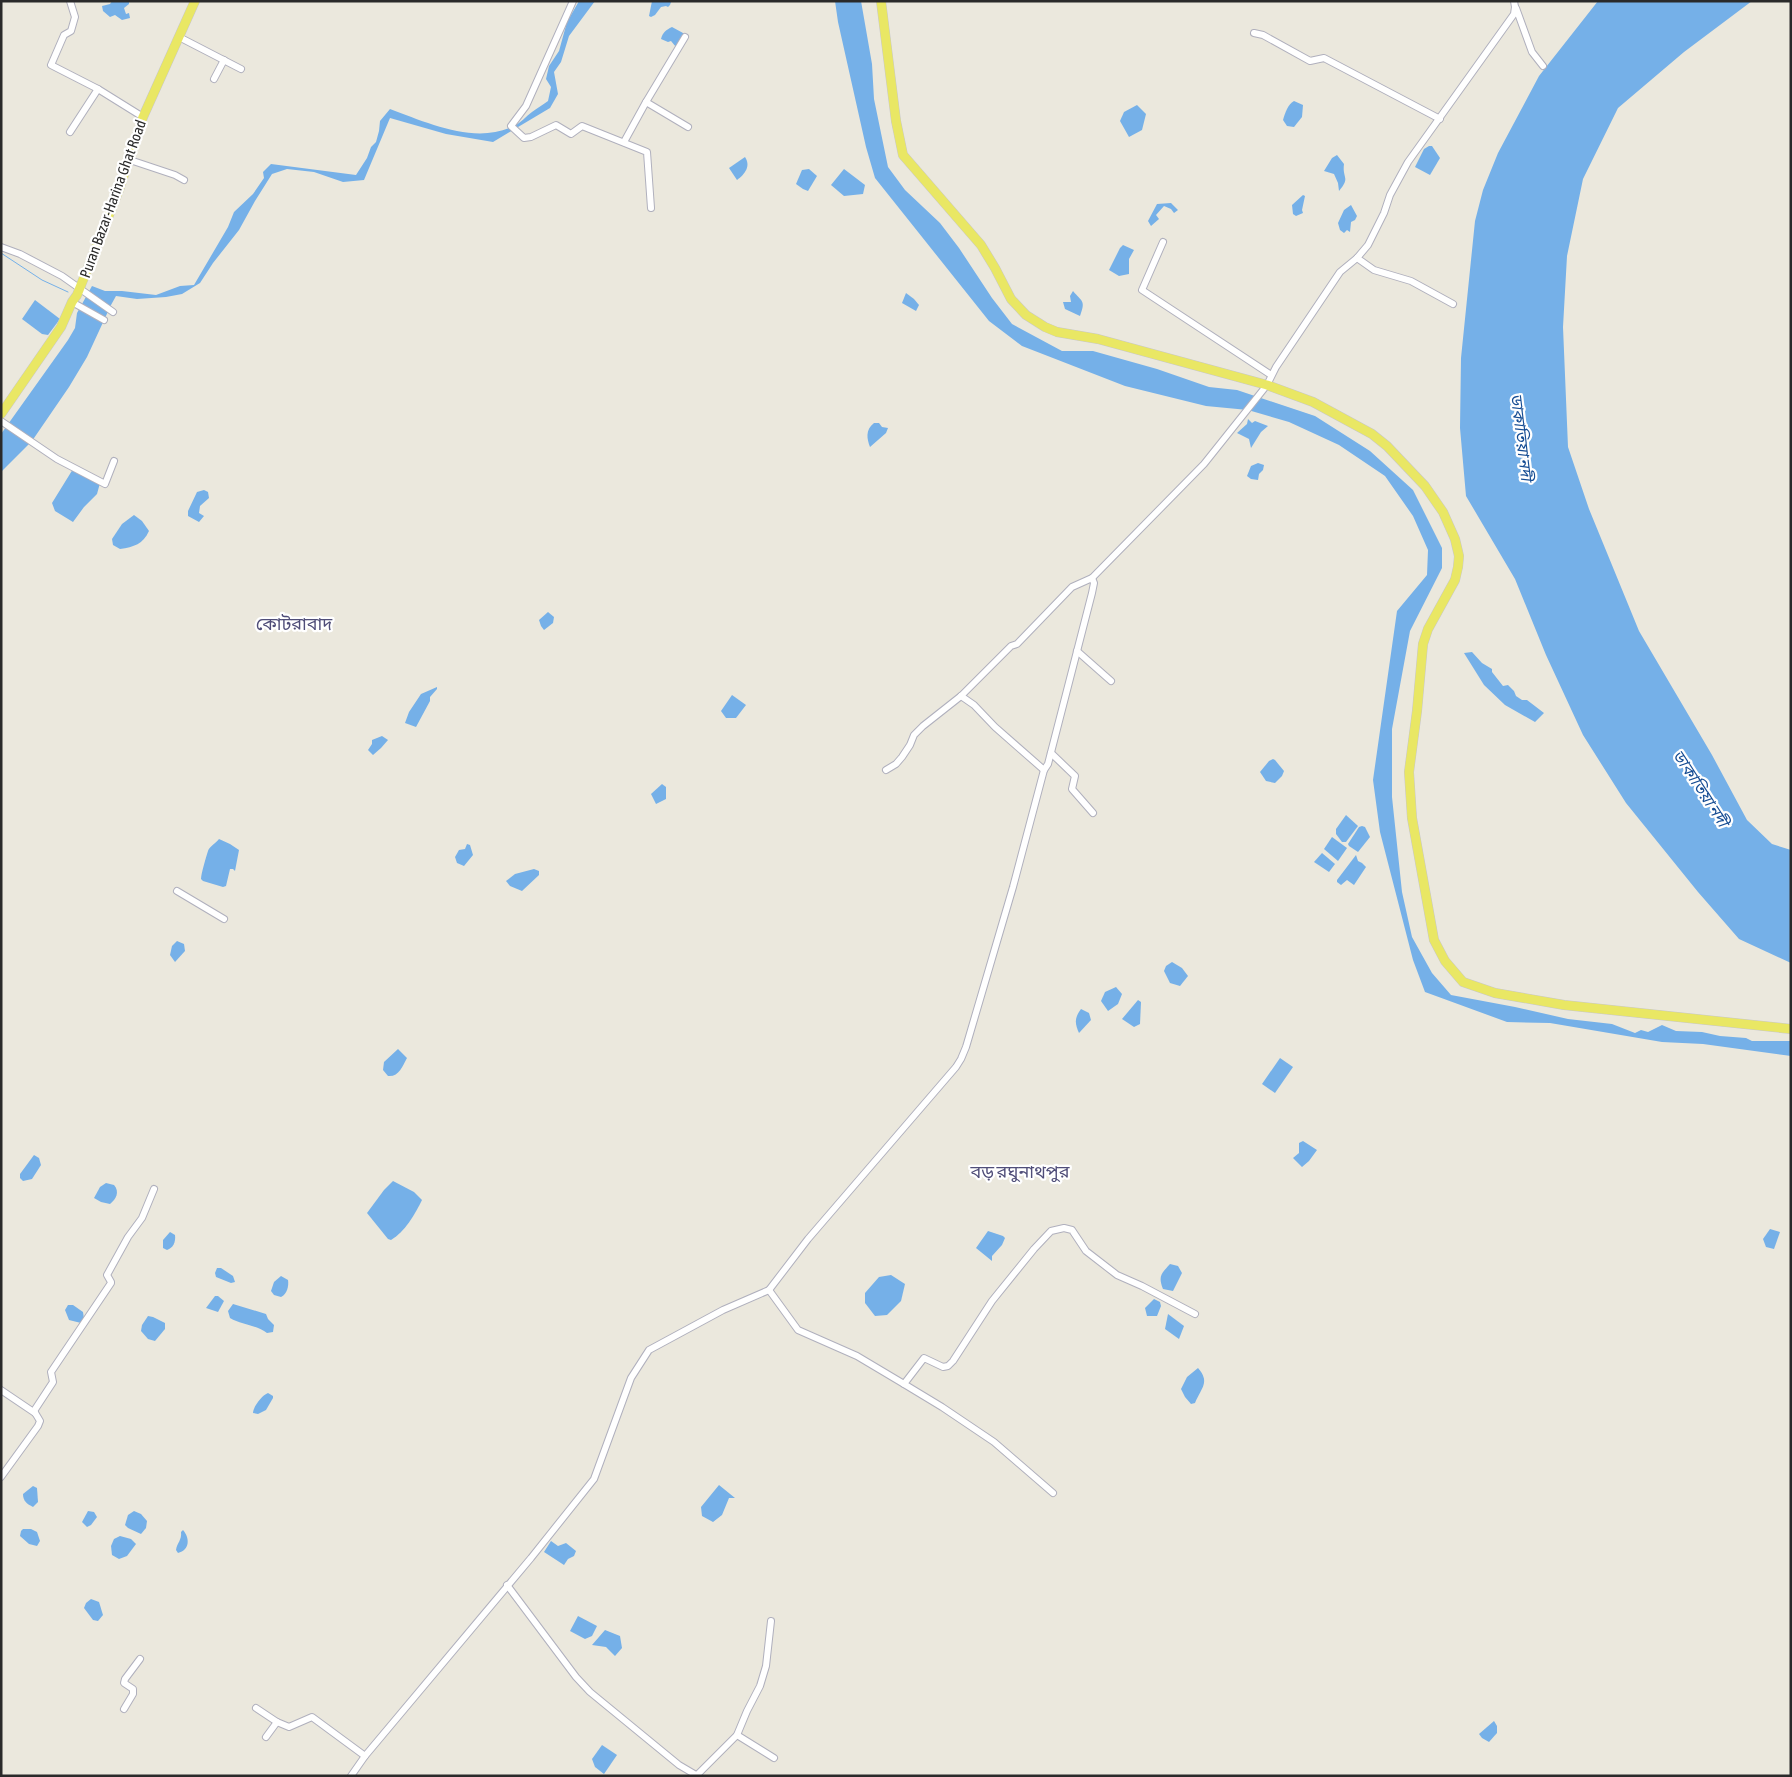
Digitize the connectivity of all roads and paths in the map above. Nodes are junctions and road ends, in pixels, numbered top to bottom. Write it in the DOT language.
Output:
graph roads {
  1 [pos="70,1"];
  2 [pos="195,1"];
  3 [pos="573,1"];
  4 [pos="881,1"];
  5 [pos="1514,4"];
  6 [pos="1254,33"];
  7 [pos="179,37"];
  8 [pos="685,37"];
  9 [pos="224,60"];
  10 [pos="1543,66"];
  11 [pos="242,69"];
  12 [pos="214,79"];
  13 [pos="98,89"];
  14 [pos="646,102"];
  15 [pos="143,117"];
  16 [pos="1440,119"];
  17 [pos="688,127"];
  18 [pos="70,132"];
  19 [pos="624,142"];
  20 [pos="130,160"];
  21 [pos="184,180"];
  22 [pos="651,208"];
  23 [pos="1163,242"];
  24 [pos="1,247"];
  25 [pos="1357,258"];
  26 [pos="79,289"];
  27 [pos="72,302"];
  28 [pos="1453,304"];
  29 [pos="113,312"];
  30 [pos="104,320"];
  31 [pos="1271,375"];
  32 [pos="1267,385"];
  33 [pos="1,414"];
  34 [pos="1,420"];
  35 [pos="114,461"];
  36 [pos="1092,578"];
  37 [pos="1077,651"];
  38 [pos="1111,681"];
  39 [pos="960,696"];
  40 [pos="1050,753"];
  41 [pos="886,770"];
  42 [pos="1044,770"];
  43 [pos="1093,813"];
  44 [pos="177,891"];
  45 [pos="224,919"];
  46 [pos="1791,1030"];
  47 [pos="154,1189"];
  48 [pos="769,1290"];
  49 [pos="1195,1314"];
  50 [pos="904,1384"];
  51 [pos="1,1390"];
  52 [pos="35,1413"];
  53 [pos="1,1477"];
  54 [pos="1053,1493"];
  55 [pos="507,1585"];
  56 [pos="771,1621"];
  57 [pos="140,1659"];
  58 [pos="256,1708"];
  59 [pos="124,1709"];
  60 [pos="277,1722"];
  61 [pos="737,1735"];
  62 [pos="266,1737"];
  63 [pos="365,1756"];
  64 [pos="774,1758"];
  65 [pos="696,1775"];
  66 [pos="351,1776"];
  1 -- 13 [label="street"];
  2 -- 7 [label="main road, Puran Bazar-Harina Ghat Road"];
  3 -- 19 [label="street"];
  4 -- 32 [label="main road"];
  5 -- 10 [label="street"];
  5 -- 16 [label="street"];
  6 -- 16 [label="street"];
  7 -- 9 [label="street"];
  7 -- 15 [label="main road, Puran Bazar-Harina Ghat Road"];
  8 -- 14 [label="street"];
  9 -- 11 [label="street"];
  9 -- 12 [label="street"];
  13 -- 15 [label="street"];
  13 -- 18 [label="street"];
  14 -- 17 [label="street"];
  14 -- 19 [label="street"];
  15 -- 20 [label="main road, Puran Bazar-Harina Ghat Road"];
  16 -- 25 [label="street"];
  19 -- 22 [label="street"];
  20 -- 21 [label="street"];
  20 -- 26 [label="main road, Puran Bazar-Harina Ghat Road"];
  23 -- 31 [label="street"];
  24 -- 26 [label="street"];
  25 -- 28 [label="street"];
  25 -- 31 [label="street"];
  26 -- 27 [label="main road, Puran Bazar-Harina Ghat Road"];
  26 -- 29 [label="street"];
  27 -- 30 [label="street"];
  27 -- 33 [label="main road, Puran Bazar-Harina Ghat Road"];
  31 -- 32 [label="street"];
  32 -- 36 [label="street"];
  32 -- 46 [label="main road"];
  34 -- 35 [label="street"];
  36 -- 37 [label="street"];
  36 -- 39 [label="street"];
  37 -- 38 [label="street"];
  37 -- 40 [label="street"];
  39 -- 41 [label="street"];
  39 -- 42 [label="street"];
  40 -- 42 [label="street"];
  40 -- 43 [label="street"];
  42 -- 48 [label="street"];
  44 -- 45 [label="street"];
  47 -- 52 [label="street"];
  48 -- 50 [label="street"];
  48 -- 55 [label="street"];
  49 -- 50 [label="street"];
  50 -- 54 [label="street"];
  51 -- 52 [label="street"];
  52 -- 53 [label="street"];
  55 -- 63 [label="street"];
  55 -- 65 [label="street"];
  56 -- 61 [label="street"];
  57 -- 59 [label="street"];
  58 -- 60 [label="street"];
  60 -- 62 [label="street"];
  60 -- 63 [label="street"];
  61 -- 64 [label="street"];
  61 -- 65 [label="street"];
  63 -- 66 [label="street"];
}
